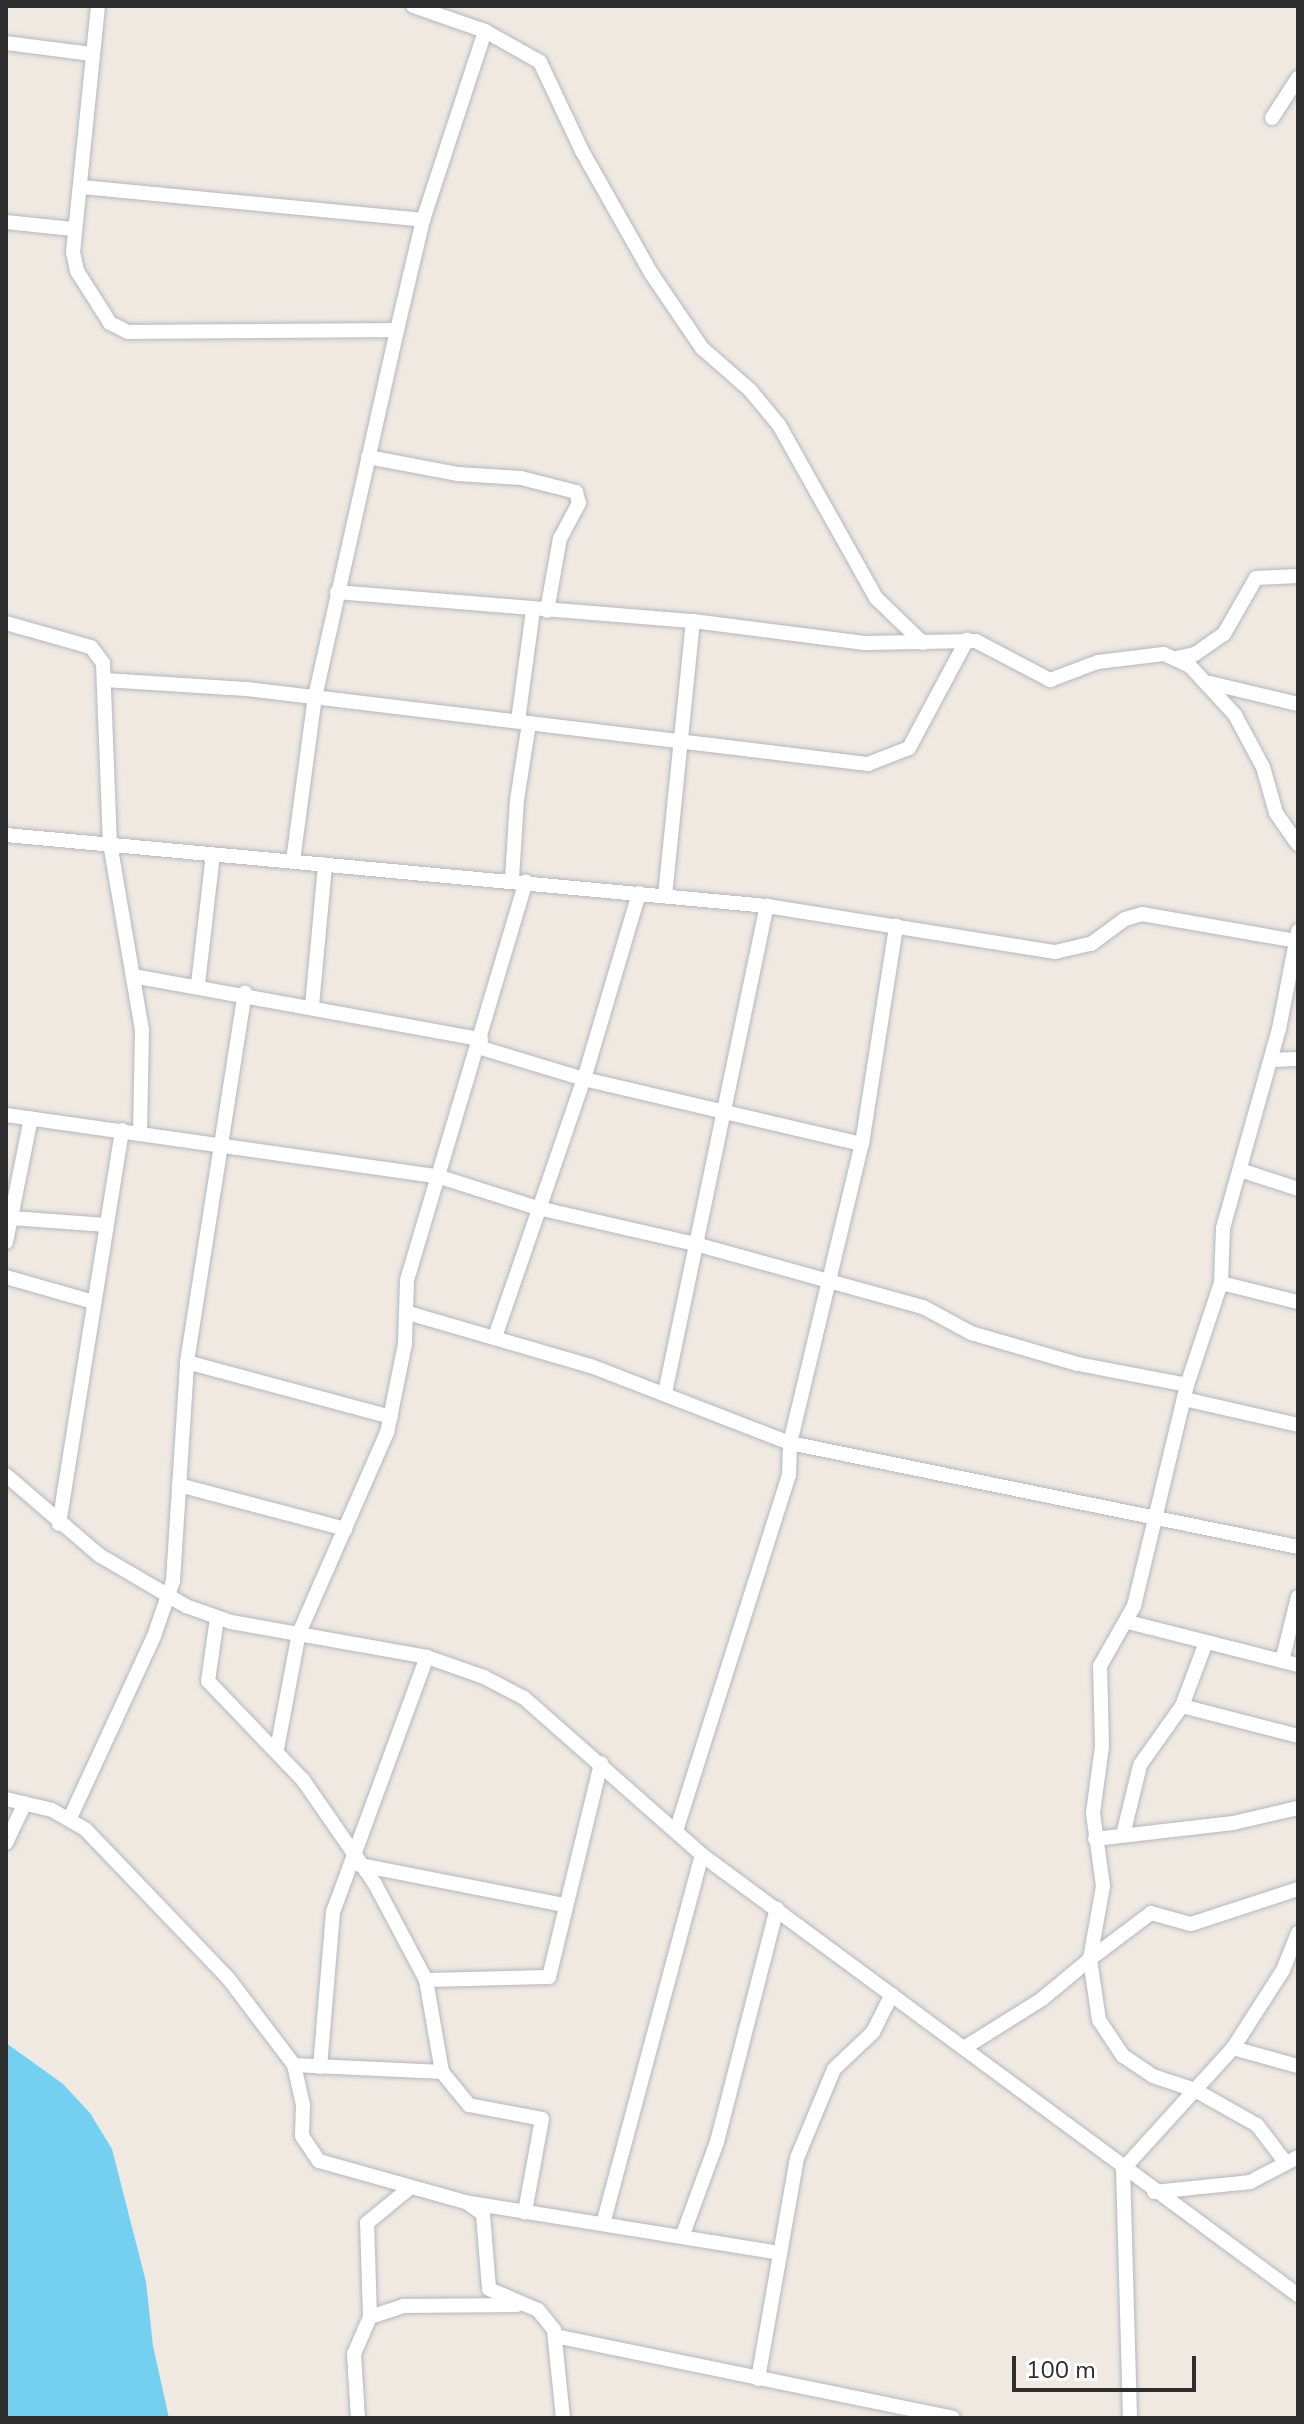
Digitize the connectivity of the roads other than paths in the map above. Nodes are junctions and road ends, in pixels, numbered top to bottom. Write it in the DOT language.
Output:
graph roads {
  1 [pos="98,6"];
  2 [pos="413,6"];
  3 [pos="462,6"];
  4 [pos="458,21"];
  5 [pos="485,31"];
  6 [pos="6,43"];
  7 [pos="92,54"];
  8 [pos="1298,78"];
  9 [pos="1272,118"];
  10 [pos="82,187"];
  11 [pos="423,220"];
  12 [pos="6,222"];
  13 [pos="73,229"];
  14 [pos="397,330"];
  15 [pos="368,457"];
  16 [pos="1298,576"];
  17 [pos="337,592"];
  18 [pos="540,610"];
  19 [pos="693,621"];
  20 [pos="6,623"];
  21 [pos="967,640"];
  22 [pos="923,643"];
  23 [pos="1176,658"];
  24 [pos="104,680"];
  25 [pos="1210,683"];
  26 [pos="315,697"];
  27 [pos="1298,704"];
  28 [pos="524,722"];
  29 [pos="684,743"];
  30 [pos="6,835"];
  31 [pos="110,843"];
  32 [pos="1298,844"];
  33 [pos="213,855"];
  34 [pos="293,861"];
  35 [pos="325,865"];
  36 [pos="519,880"];
  37 [pos="639,893"];
  38 [pos="665,896"];
  39 [pos="767,906"];
  40 [pos="896,926"];
  41 [pos="1297,936"];
  42 [pos="133,976"];
  43 [pos="198,984"];
  44 [pos="245,993"];
  45 [pos="312,1006"];
  46 [pos="480,1043"];
  47 [pos="1298,1059"];
  48 [pos="1271,1060"];
  49 [pos="584,1079"];
  50 [pos="728,1111"];
  51 [pos="6,1115"];
  52 [pos="31,1118"];
  53 [pos="122,1130"];
  54 [pos="140,1132"];
  55 [pos="225,1144"];
  56 [pos="862,1144"];
  57 [pos="1240,1170"];
  58 [pos="437,1176"];
  59 [pos="1298,1189"];
  60 [pos="538,1208"];
  61 [pos="11,1218"];
  62 [pos="107,1225"];
  63 [pos="6,1242"];
  64 [pos="699,1245"];
  65 [pos="6,1277"];
  66 [pos="830,1281"];
  67 [pos="1221,1283"];
  68 [pos="94,1302"];
  69 [pos="1298,1302"];
  70 [pos="408,1313"];
  71 [pos="495,1337"];
  72 [pos="187,1362"];
  73 [pos="1186,1392"];
  74 [pos="665,1393"];
  75 [pos="391,1417"];
  76 [pos="1298,1425"];
  77 [pos="790,1443"];
  78 [pos="6,1475"];
  79 [pos="179,1485"];
  80 [pos="1155,1514"];
  81 [pos="59,1524"];
  82 [pos="345,1529"];
  83 [pos="1298,1547"];
  84 [pos="1298,1597"];
  85 [pos="169,1599"];
  86 [pos="217,1618"];
  87 [pos="1128,1622"];
  88 [pos="299,1633"];
  89 [pos="1206,1642"];
  90 [pos="427,1657"];
  91 [pos="1282,1661"];
  92 [pos="1298,1665"];
  93 [pos="1182,1706"];
  94 [pos="1298,1736"];
  95 [pos="277,1749"];
  96 [pos="601,1763"];
  97 [pos="6,1799"];
  98 [pos="25,1803"];
  99 [pos="1298,1808"];
  100 [pos="70,1818"];
  101 [pos="676,1831"];
  102 [pos="1123,1835"];
  103 [pos="1095,1839"];
  104 [pos="6,1843"];
  105 [pos="702,1855"];
  106 [pos="357,1861"];
  107 [pos="1298,1889"];
  108 [pos="564,1905"];
  109 [pos="777,1909"];
  110 [pos="1298,1933"];
  111 [pos="1090,1959"];
  112 [pos="426,1980"];
  113 [pos="892,1994"];
  114 [pos="964,2048"];
  115 [pos="1233,2048"];
  116 [pos="294,2065"];
  117 [pos="1298,2066"];
  118 [pos="320,2067"];
  119 [pos="442,2072"];
  120 [pos="1195,2090"];
  121 [pos="1292,2160"];
  122 [pos="1123,2169"];
  123 [pos="411,2187"];
  124 [pos="1154,2192"];
  125 [pos="466,2202"];
  126 [pos="525,2212"];
  127 [pos="603,2224"];
  128 [pos="682,2237"];
  129 [pos="780,2253"];
  130 [pos="1298,2295"];
  131 [pos="529,2305"];
  132 [pos="370,2317"];
  133 [pos="555,2336"];
  134 [pos="758,2379"];
  135 [pos="358,2418"];
  136 [pos="563,2418"];
  137 [pos="953,2418"];
  138 [pos="1130,2418"];
  1 -- 7 [label="street"];
  2 -- 4 [label="street"];
  3 -- 4 [label="street"];
  4 -- 5 [label="street"];
  5 -- 11 [label="street"];
  5 -- 22 [label="street"];
  6 -- 7 [label="street"];
  7 -- 10 [label="street"];
  8 -- 9 [label="street"];
  10 -- 11 [label="street"];
  10 -- 13 [label="street"];
  11 -- 14 [label="street"];
  12 -- 13 [label="street"];
  13 -- 14 [label="street"];
  14 -- 15 [label="street"];
  15 -- 17 [label="street"];
  15 -- 18 [label="street"];
  16 -- 23 [label="street"];
  17 -- 18 [label="street"];
  17 -- 26 [label="street"];
  18 -- 19 [label="street"];
  18 -- 28 [label="street"];
  19 -- 22 [label="street"];
  19 -- 29 [label="street"];
  20 -- 24 [label="street"];
  21 -- 22 [label="street"];
  21 -- 23 [label="street"];
  21 -- 29 [label="street"];
  23 -- 25 [label="street"];
  24 -- 26 [label="street"];
  24 -- 31 [label="street"];
  25 -- 27 [label="street"];
  25 -- 32 [label="street"];
  26 -- 28 [label="street"];
  26 -- 34 [label="street"];
  28 -- 29 [label="street"];
  28 -- 36 [label="street"];
  29 -- 38 [label="street"];
  30 -- 31 [label="street"];
  31 -- 33 [label="street"];
  31 -- 42 [label="street"];
  33 -- 34 [label="street"];
  33 -- 43 [label="street"];
  34 -- 35 [label="street"];
  35 -- 36 [label="street"];
  35 -- 45 [label="street"];
  36 -- 37 [label="street"];
  36 -- 46 [label="street"];
  37 -- 38 [label="street"];
  37 -- 49 [label="street"];
  38 -- 39 [label="street"];
  39 -- 40 [label="street"];
  39 -- 50 [label="street"];
  40 -- 41 [label="street"];
  40 -- 56 [label="street"];
  41 -- 48 [label="street"];
  42 -- 43 [label="street"];
  42 -- 54 [label="street"];
  43 -- 44 [label="street"];
  44 -- 45 [label="street"];
  44 -- 55 [label="street"];
  45 -- 46 [label="street"];
  46 -- 49 [label="street"];
  46 -- 58 [label="street"];
  47 -- 48 [label="street"];
  48 -- 57 [label="street"];
  49 -- 50 [label="street"];
  49 -- 60 [label="street"];
  50 -- 56 [label="street"];
  50 -- 64 [label="street"];
  51 -- 52 [label="street"];
  52 -- 53 [label="street"];
  52 -- 61 [label="street"];
  53 -- 54 [label="street"];
  53 -- 62 [label="street"];
  54 -- 55 [label="street"];
  55 -- 58 [label="street"];
  55 -- 72 [label="street"];
  56 -- 66 [label="street"];
  57 -- 59 [label="street"];
  57 -- 67 [label="street"];
  58 -- 60 [label="street"];
  58 -- 70 [label="street"];
  60 -- 64 [label="street"];
  60 -- 71 [label="street"];
  61 -- 62 [label="street"];
  61 -- 63 [label="street"];
  62 -- 68 [label="street"];
  64 -- 66 [label="street"];
  64 -- 74 [label="street"];
  65 -- 68 [label="street"];
  66 -- 73 [label="street"];
  66 -- 77 [label="street"];
  67 -- 69 [label="street"];
  67 -- 73 [label="street"];
  68 -- 81 [label="street"];
  70 -- 71 [label="street"];
  70 -- 75 [label="street"];
  71 -- 74 [label="street"];
  72 -- 75 [label="street"];
  72 -- 79 [label="street"];
  73 -- 76 [label="street"];
  73 -- 80 [label="street"];
  74 -- 77 [label="street"];
  75 -- 82 [label="street"];
  77 -- 80 [label="street"];
  77 -- 101 [label="street"];
  78 -- 81 [label="street"];
  79 -- 82 [label="street"];
  79 -- 85 [label="street"];
  80 -- 83 [label="street"];
  80 -- 87 [label="street"];
  81 -- 85 [label="street"];
  82 -- 88 [label="street"];
  84 -- 91 [label="street"];
  85 -- 86 [label="street"];
  85 -- 100 [label="street"];
  86 -- 88 [label="street"];
  86 -- 95 [label="street"];
  87 -- 89 [label="street"];
  87 -- 103 [label="street"];
  88 -- 90 [label="street"];
  88 -- 95 [label="street"];
  89 -- 91 [label="street"];
  89 -- 93 [label="street"];
  90 -- 96 [label="street"];
  90 -- 106 [label="street"];
  91 -- 92 [label="street"];
  93 -- 94 [label="street"];
  93 -- 102 [label="street"];
  95 -- 106 [label="street"];
  96 -- 101 [label="street"];
  96 -- 108 [label="street"];
  97 -- 98 [label="street"];
  98 -- 100 [label="street"];
  98 -- 104 [label="street"];
  99 -- 102 [label="street"];
  100 -- 116 [label="street"];
  101 -- 105 [label="street"];
  102 -- 103 [label="street"];
  103 -- 111 [label="street"];
  105 -- 109 [label="street"];
  105 -- 127 [label="street"];
  106 -- 108 [label="street"];
  106 -- 112 [label="street"];
  106 -- 118 [label="street"];
  107 -- 111 [label="street"];
  108 -- 112 [label="street"];
  109 -- 113 [label="street"];
  109 -- 128 [label="street"];
  110 -- 115 [label="street"];
  111 -- 114 [label="street"];
  111 -- 120 [label="street"];
  112 -- 119 [label="street"];
  113 -- 114 [label="street"];
  113 -- 129 [label="street"];
  114 -- 122 [label="street"];
  115 -- 117 [label="street"];
  115 -- 120 [label="street"];
  116 -- 118 [label="street"];
  116 -- 123 [label="street"];
  118 -- 119 [label="street"];
  119 -- 126 [label="street"];
  120 -- 121 [label="street"];
  120 -- 122 [label="street"];
  121 -- 124 [label="street"];
  122 -- 124 [label="street"];
  122 -- 138 [label="street"];
  123 -- 125 [label="street"];
  123 -- 132 [label="street"];
  124 -- 130 [label="street"];
  125 -- 126 [label="street"];
  125 -- 131 [label="street"];
  126 -- 127 [label="street"];
  127 -- 128 [label="street"];
  128 -- 129 [label="street"];
  129 -- 134 [label="street"];
  131 -- 132 [label="street"];
  131 -- 133 [label="street"];
  132 -- 135 [label="street"];
  133 -- 134 [label="street"];
  133 -- 136 [label="street"];
  134 -- 137 [label="street"];
}
